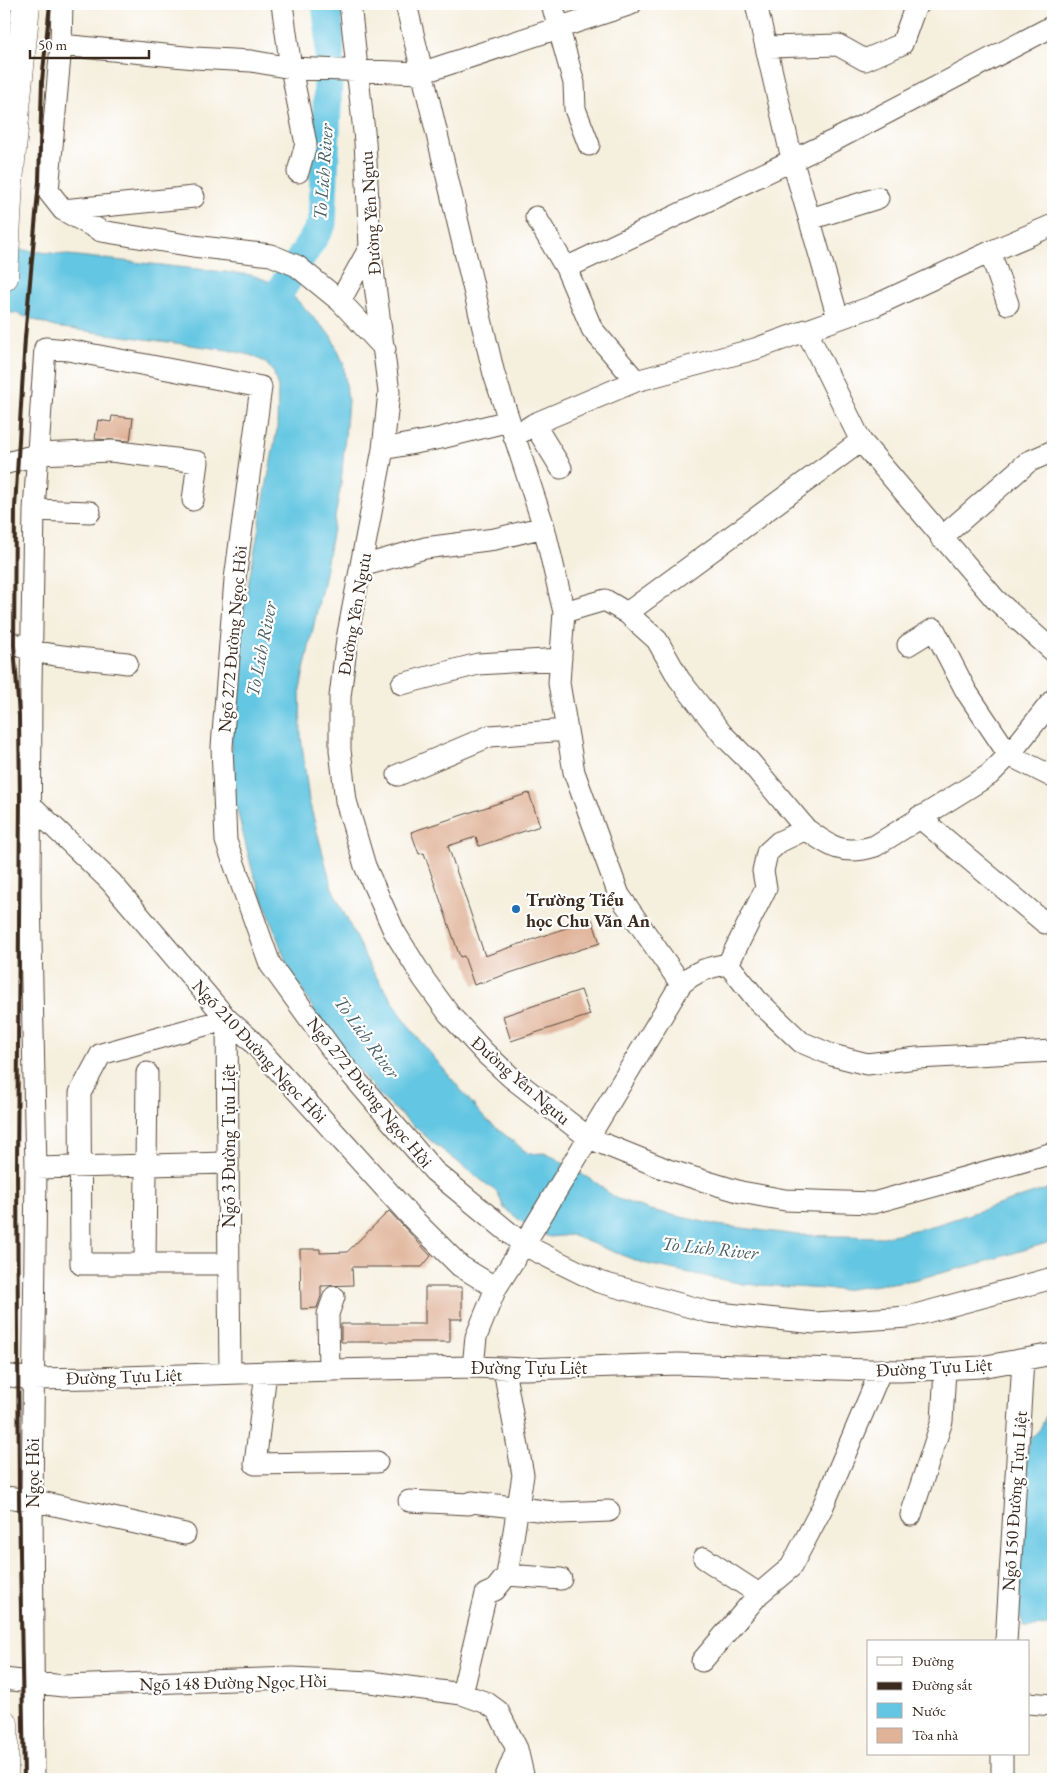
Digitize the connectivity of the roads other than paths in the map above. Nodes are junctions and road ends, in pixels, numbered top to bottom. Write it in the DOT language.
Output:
graph roads {
  1 [pos="26,4"];
  2 [pos="62,4"];
  3 [pos="282,4"];
  4 [pos="350,4"];
  5 [pos="406,4"];
  6 [pos="552,4"];
  7 [pos="631,4"];
  8 [pos="756,4"];
  9 [pos="919,4"];
  10 [pos="1053,26"];
  11 [pos="560,27"];
  12 [pos="61,45"];
  13 [pos="768,47"];
  14 [pos="299,69"];
  15 [pos="350,72"];
  16 [pos="421,73"];
  17 [pos="589,145"];
  18 [pos="792,159"];
  19 [pos="298,172"];
  20 [pos="7,181"];
  21 [pos="194,197"];
  22 [pos="878,198"];
  23 [pos="63,210"];
  24 [pos="536,216"];
  25 [pos="810,219"];
  26 [pos="1053,225"];
  27 [pos="370,247"];
  28 [pos="990,252"];
  29 [pos="566,268"];
  30 [pos="4,277"];
  31 [pos="340,301"];
  32 [pos="1008,304"];
  33 [pos="838,318"];
  34 [pos="806,330"];
  35 [pos="45,348"];
  36 [pos="385,349"];
  37 [pos="636,382"];
  38 [pos="534,424"];
  39 [pos="512,429"];
  40 [pos="861,441"];
  41 [pos="383,449"];
  42 [pos="1053,451"];
  43 [pos="38,454"];
  44 [pos="4,464"];
  45 [pos="561,468"];
  46 [pos="193,500"];
  47 [pos="34,510"];
  48 [pos="90,512"];
  49 [pos="544,527"];
  50 [pos="941,538"];
  51 [pos="362,566"];
  52 [pos="564,612"];
  53 [pos="627,613"];
  54 [pos="4,638"];
  55 [pos="908,645"];
  56 [pos="32,651"];
  57 [pos="1053,651"];
  58 [pos="561,659"];
  59 [pos="127,663"];
  60 [pos="402,684"];
  61 [pos="1053,700"];
  62 [pos="566,730"];
  63 [pos="1009,755"];
  64 [pos="398,775"];
  65 [pos="1053,777"];
  66 [pos="32,806"];
  67 [pos="918,817"];
  68 [pos="806,829"];
  69 [pos="1053,916"];
  70 [pos="728,964"];
  71 [pos="681,984"];
  72 [pos="227,1019"];
  73 [pos="1053,1051"];
  74 [pos="147,1073"];
  75 [pos="584,1145"];
  76 [pos="1053,1153"];
  77 [pos="226,1163"];
  78 [pos="82,1166"];
  79 [pos="146,1166"];
  80 [pos="36,1168"];
  81 [pos="527,1239"];
  82 [pos="145,1263"];
  83 [pos="229,1264"];
  84 [pos="1053,1278"];
  85 [pos="496,1288"];
  86 [pos="334,1297"];
  87 [pos="1053,1354"];
  88 [pos="1023,1360"];
  89 [pos="473,1367"];
  90 [pos="504,1368"];
  91 [pos="329,1370"];
  92 [pos="881,1370"];
  93 [pos="945,1370"];
  94 [pos="266,1372"];
  95 [pos="230,1373"];
  96 [pos="4,1375"];
  97 [pos="32,1378"];
  98 [pos="377,1462"];
  99 [pos="4,1498"];
  100 [pos="32,1500"];
  101 [pos="409,1501"];
  102 [pos="519,1508"];
  103 [pos="609,1511"];
  104 [pos="911,1514"];
  105 [pos="185,1534"];
  106 [pos="704,1558"];
  107 [pos="507,1575"];
  108 [pos="561,1579"];
  109 [pos="759,1594"];
  110 [pos="1006,1640"];
  111 [pos="702,1661"];
  112 [pos="4,1679"];
  113 [pos="34,1684"];
  114 [pos="462,1694"];
  115 [pos="1030,1703"];
  116 [pos="1053,1705"];
  117 [pos="4,1724"];
  118 [pos="517,1749"];
  119 [pos="1002,1756"];
  120 [pos="4,1779"];
  121 [pos="34,1779"];
  122 [pos="505,1779"];
  123 [pos="524,1779"];
  124 [pos="1002,1779"];
  1 -- 20 [label="highway"];
  2 -- 12 [label="street"];
  3 -- 14 [label="street"];
  4 -- 15 [label="street, Đường Yên Ngưu"];
  5 -- 16 [label="street"];
  6 -- 11 [label="street"];
  7 -- 11 [label="street"];
  8 -- 13 [label="street"];
  9 -- 13 [label="street"];
  10 -- 18 [label="street"];
  11 -- 16 [label="street"];
  11 -- 17 [label="street"];
  12 -- 14 [label="street"];
  12 -- 23 [label="street"];
  13 -- 18 [label="street"];
  14 -- 15 [label="street"];
  14 -- 19 [label="street"];
  15 -- 16 [label="street"];
  15 -- 27 [label="street, Đường Yên Ngưu"];
  16 -- 39 [label="street"];
  18 -- 25 [label="street"];
  18 -- 29 [label="street"];
  20 -- 30 [label="highway"];
  21 -- 23 [label="street"];
  22 -- 25 [label="street"];
  23 -- 31 [label="street"];
  24 -- 29 [label="street"];
  25 -- 33 [label="street"];
  26 -- 28 [label="street"];
  27 -- 31 [label="street"];
  27 -- 36 [label="street, Đường Yên Ngưu"];
  28 -- 32 [label="street"];
  28 -- 33 [label="street"];
  29 -- 37 [label="street"];
  31 -- 36 [label="street"];
  33 -- 34 [label="street"];
  34 -- 37 [label="street"];
  34 -- 40 [label="street"];
  35 -- 43 [label="street, Ngọc Hồi"];
  35 -- 81 [label="street, Ngõ 272 Đường Ngọc Hồi"];
  36 -- 41 [label="street, Đường Yên Ngưu"];
  37 -- 38 [label="street"];
  38 -- 39 [label="street"];
  38 -- 45 [label="street"];
  39 -- 41 [label="street"];
  39 -- 49 [label="street"];
  40 -- 50 [label="street"];
  40 -- 53 [label="street"];
  41 -- 51 [label="street, Đường Yên Ngưu"];
  42 -- 50 [label="street"];
  43 -- 44 [label="street"];
  43 -- 46 [label="street"];
  43 -- 47 [label="street, Ngọc Hồi"];
  47 -- 48 [label="street"];
  47 -- 56 [label="street, Ngọc Hồi"];
  49 -- 51 [label="street"];
  49 -- 52 [label="street"];
  50 -- 57 [label="street"];
  51 -- 75 [label="street, Đường Yên Ngưu"];
  52 -- 53 [label="street"];
  52 -- 58 [label="street"];
  53 -- 68 [label="street"];
  54 -- 56 [label="street"];
  55 -- 63 [label="street"];
  56 -- 59 [label="street"];
  56 -- 66 [label="street, Ngọc Hồi"];
  58 -- 60 [label="street"];
  58 -- 62 [label="street"];
  61 -- 63 [label="street"];
  62 -- 64 [label="street"];
  62 -- 71 [label="street"];
  63 -- 65 [label="street"];
  63 -- 67 [label="street"];
  66 -- 72 [label="street, Ngõ 210 Đường Ngọc Hồi"];
  66 -- 80 [label="street, Ngọc Hồi"];
  67 -- 68 [label="street"];
  67 -- 69 [label="street"];
  68 -- 70 [label="street"];
  70 -- 71 [label="street"];
  70 -- 73 [label="street"];
  71 -- 75 [label="street"];
  72 -- 77 [label="street, Ngõ 3 Đường Tựu Liệt"];
  72 -- 78 [label="street"];
  72 -- 85 [label="street, Ngõ 210 Đường Ngọc Hồi"];
  74 -- 79 [label="street"];
  75 -- 76 [label="street, Đường Yên Ngưu"];
  75 -- 81 [label="street"];
  77 -- 79 [label="street"];
  77 -- 83 [label="street, Ngõ 3 Đường Tựu Liệt"];
  78 -- 79 [label="street"];
  78 -- 80 [label="street"];
  78 -- 82 [label="street"];
  79 -- 82 [label="street"];
  80 -- 97 [label="street, Ngọc Hồi"];
  81 -- 84 [label="street"];
  81 -- 85 [label="street"];
  82 -- 83 [label="street"];
  83 -- 95 [label="street, Ngõ 3 Đường Tựu Liệt"];
  85 -- 89 [label="street"];
  86 -- 91 [label="street"];
  87 -- 88 [label="street, Đường Tựu Liệt"];
  88 -- 93 [label="street, Đường Tựu Liệt"];
  88 -- 110 [label="street, Ngõ 150 Đường Tựu Liệt"];
  89 -- 90 [label="street, Đường Tựu Liệt"];
  89 -- 91 [label="street, Đường Tựu Liệt"];
  90 -- 92 [label="street, Đường Tựu Liệt"];
  90 -- 102 [label="street"];
  91 -- 94 [label="street, Đường Tựu Liệt"];
  92 -- 93 [label="street, Đường Tựu Liệt"];
  92 -- 109 [label="street"];
  93 -- 104 [label="street"];
  94 -- 95 [label="street, Đường Tựu Liệt"];
  94 -- 98 [label="street"];
  95 -- 97 [label="street, Đường Tựu Liệt"];
  96 -- 97 [label="street, Đường Tựu Liệt"];
  97 -- 100 [label="street, Ngọc Hồi"];
  99 -- 100 [label="street"];
  100 -- 105 [label="street"];
  100 -- 113 [label="street, Ngọc Hồi"];
  101 -- 102 [label="street"];
  102 -- 103 [label="street"];
  102 -- 107 [label="street"];
  106 -- 109 [label="street"];
  107 -- 108 [label="street"];
  107 -- 114 [label="street"];
  109 -- 111 [label="street"];
  112 -- 113 [label="street, Ngõ 148 Đường Ngọc Hồi"];
  113 -- 114 [label="street, Ngõ 148 Đường Ngọc Hồi"];
  113 -- 121 [label="street, Ngọc Hồi"];
  114 -- 118 [label="street, Ngõ 148 Đường Ngọc Hồi"];
  115 -- 116 [label="street"];
  117 -- 120 [label="highway"];
  118 -- 122 [label="street"];
  118 -- 123 [label="street, Ngõ 148 Đường Ngọc Hồi"];
  119 -- 124 [label="street"];
}
